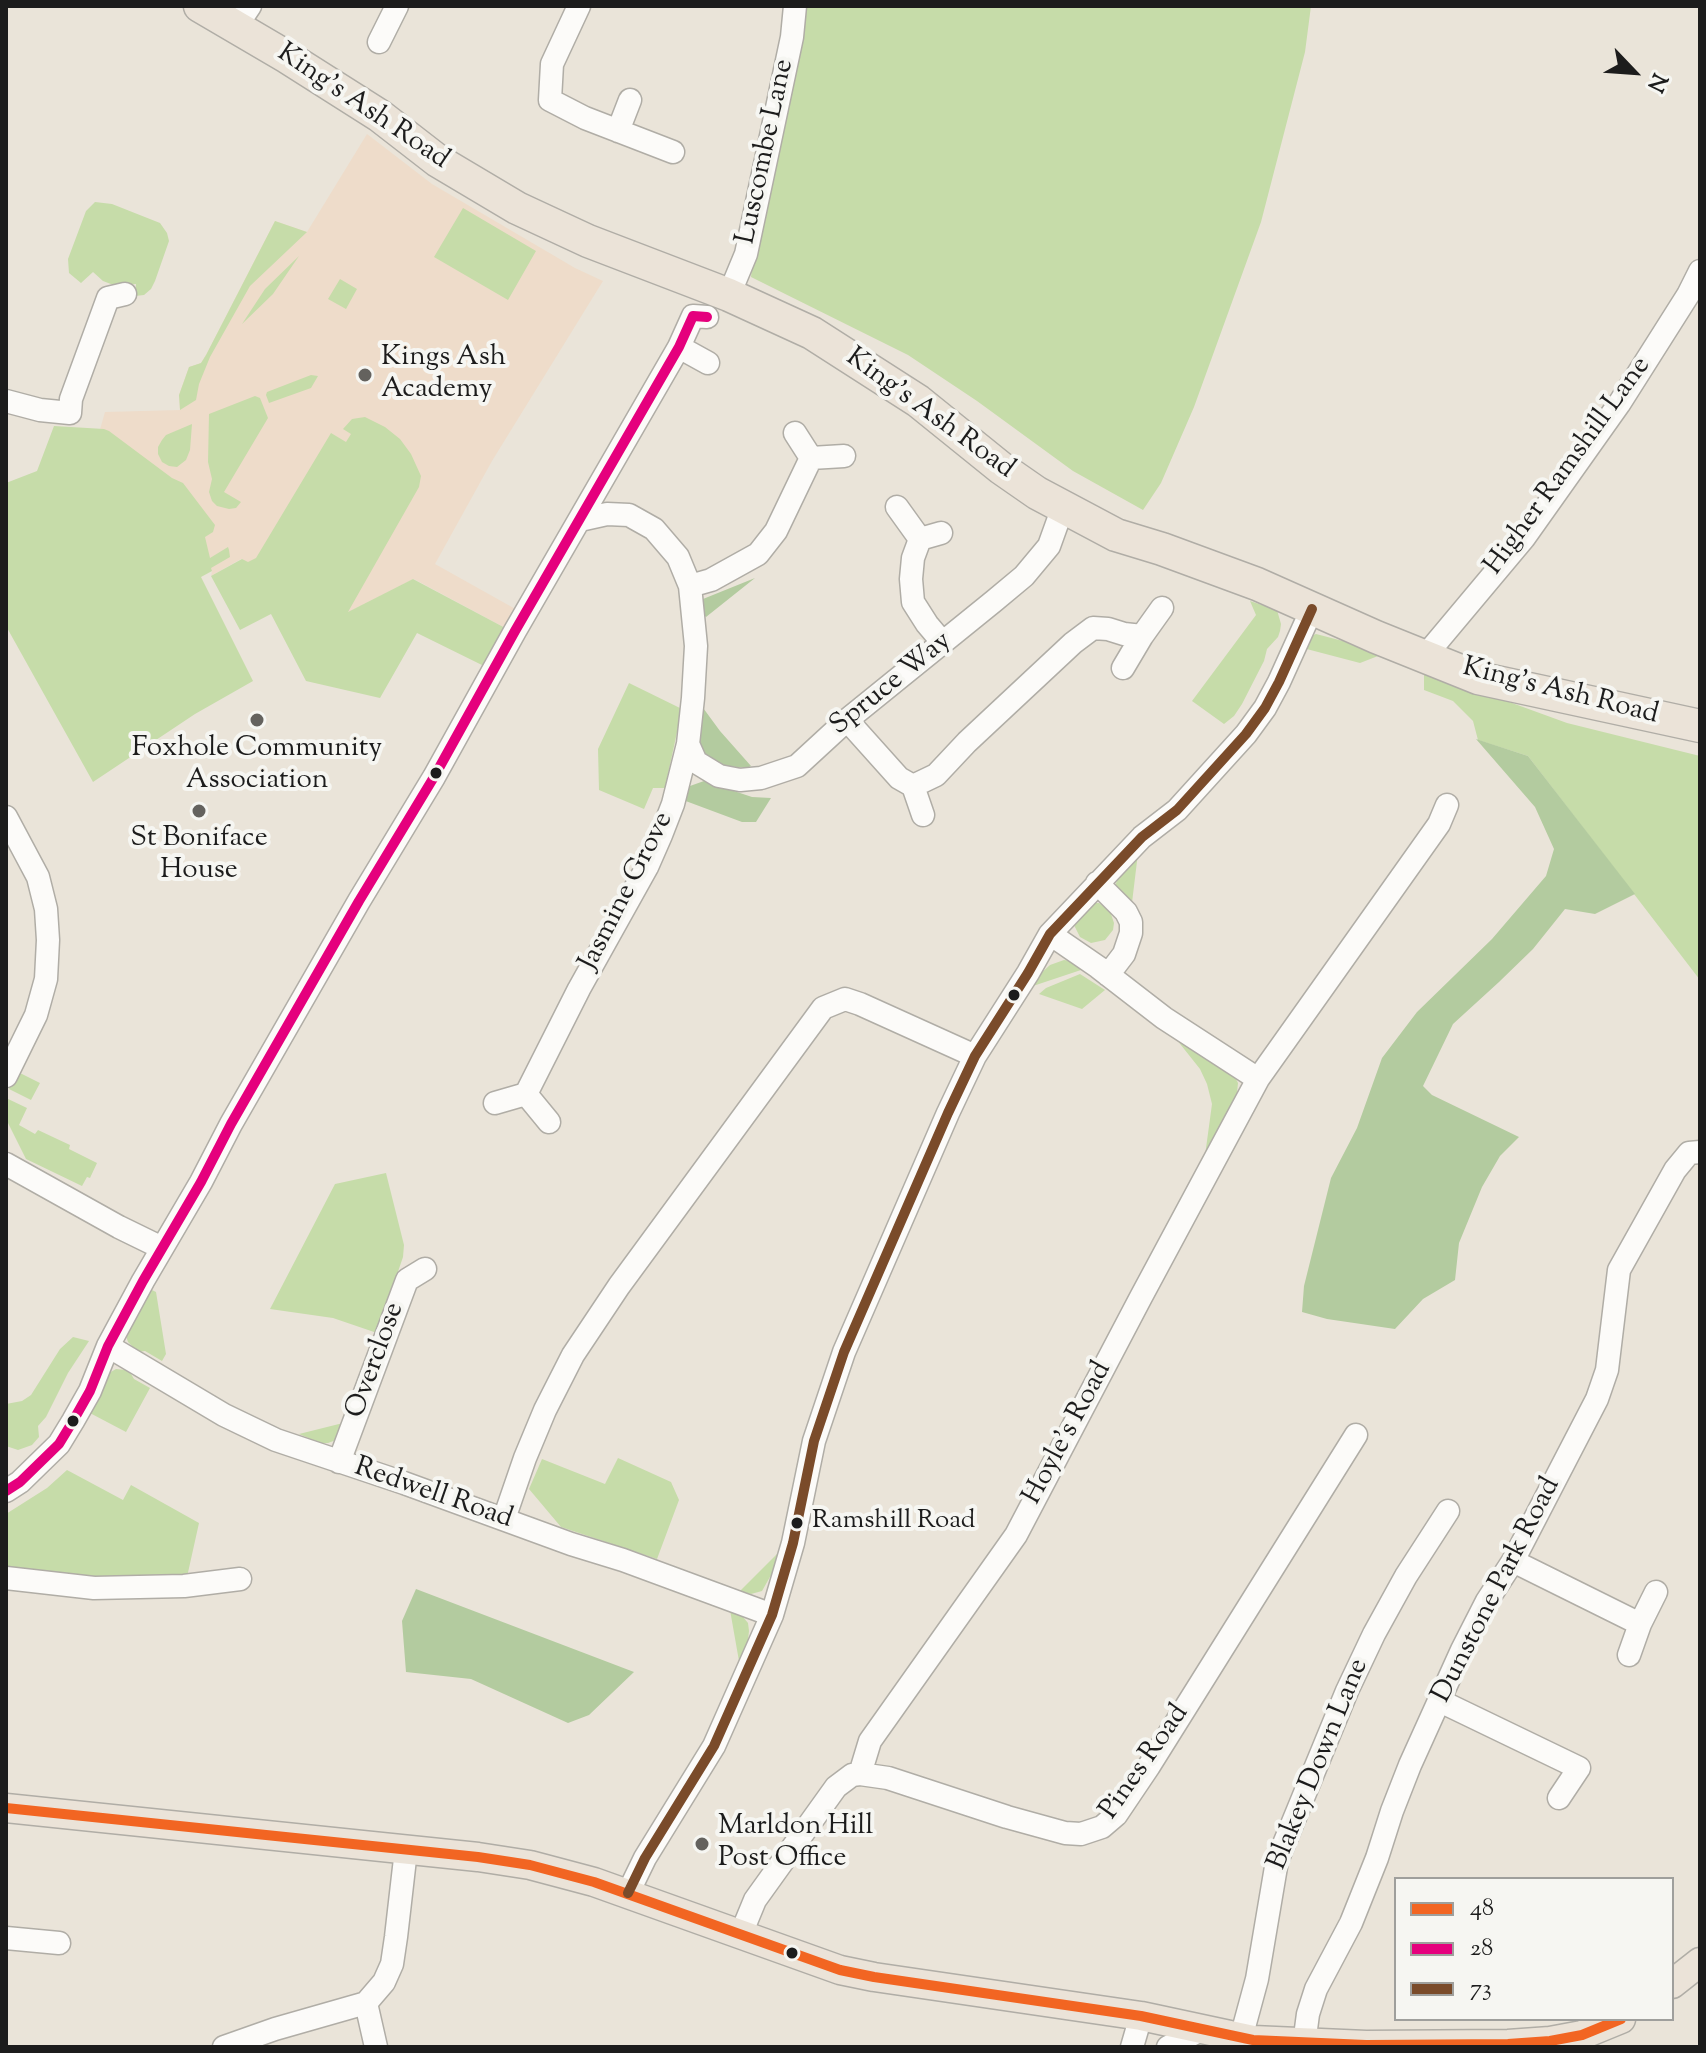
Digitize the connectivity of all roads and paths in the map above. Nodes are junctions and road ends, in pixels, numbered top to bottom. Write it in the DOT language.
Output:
graph roads {
  1 [pos="200,6"];
  2 [pos="579,6"];
  3 [pos="795,6"];
  4 [pos="392,8"];
  5 [pos="243,16"];
  6 [pos="379,42"];
  7 [pos="630,100"];
  8 [pos="618,131"];
  9 [pos="673,152"];
  10 [pos="1700,271"];
  11 [pos="111,294"];
  12 [pos="718,306"];
  13 [pos="679,347"];
  14 [pos="708,363"];
  15 [pos="6,401"];
  16 [pos="795,433"];
  17 [pos="844,456"];
  18 [pos="811,458"];
  19 [pos="897,507"];
  20 [pos="1063,507"];
  21 [pos="580,520"];
  22 [pos="690,586"];
  23 [pos="1162,608"];
  24 [pos="1312,609"];
  25 [pos="1142,636"];
  26 [pos="943,643"];
  27 [pos="1426,655"];
  28 [pos="1123,668"];
  29 [pos="847,720"];
  30 [pos="1700,726"];
  31 [pos="688,744"];
  32 [pos="913,786"];
  33 [pos="1447,805"];
  34 [pos="923,815"];
  35 [pos="6,817"];
  36 [pos="1097,883"];
  37 [pos="1050,934"];
  38 [pos="1108,975"];
  39 [pos="975,1056"];
  40 [pos="6,1076"];
  41 [pos="1258,1079"];
  42 [pos="526,1094"];
  43 [pos="495,1103"];
  44 [pos="549,1122"];
  45 [pos="1700,1152"];
  46 [pos="6,1164"];
  47 [pos="162,1248"];
  48 [pos="425,1269"];
  49 [pos="108,1346"];
  50 [pos="1356,1435"];
  51 [pos="339,1462"];
  52 [pos="11,1479"];
  53 [pos="1448,1511"];
  54 [pos="504,1519"];
  55 [pos="1513,1561"];
  56 [pos="6,1578"];
  57 [pos="240,1579"];
  58 [pos="1656,1592"];
  59 [pos="772,1615"];
  60 [pos="1640,1624"];
  61 [pos="1629,1655"];
  62 [pos="1440,1701"];
  63 [pos="860,1774"];
  64 [pos="1559,1798"];
  65 [pos="6,1808"];
  66 [pos="406,1850"];
  67 [pos="628,1893"];
  68 [pos="741,1934"];
  69 [pos="6,1938"];
  70 [pos="59,1943"];
  71 [pos="1700,1962"];
  72 [pos="1674,1982"];
  73 [pos="366,2003"];
  74 [pos="1141,2016"];
  75 [pos="1616,2021"];
  76 [pos="1201,2030"];
  77 [pos="1241,2038"];
  78 [pos="1304,2044"];
  79 [pos="224,2047"];
  80 [pos="376,2047"];
  81 [pos="1132,2047"];
  82 [pos="1168,2047"];
  1 -- 5 [label="highway, King's Ash Road"];
  2 -- 8 [label="street"];
  3 -- 12 [label="street, Luscombe Lane"];
  4 -- 6 [label="street"];
  5 -- 12 [label="highway, King's Ash Road"];
  7 -- 8 [label="street"];
  8 -- 9 [label="street"];
  10 -- 27 [label="street, Higher Ramshill Lane"];
  11 -- 15 [label="street"];
  12 -- 13 [label="street"];
  12 -- 20 [label="highway, King's Ash Road"];
  13 -- 14 [label="street"];
  13 -- 21 [label="street"];
  16 -- 18 [label="street"];
  17 -- 18 [label="street"];
  18 -- 22 [label="street"];
  19 -- 26 [label="street"];
  20 -- 24 [label="highway, King's Ash Road"];
  20 -- 26 [label="street, Spruce Way"];
  21 -- 22 [label="street, Jasmine Grove"];
  21 -- 47 [label="street"];
  22 -- 31 [label="street, Jasmine Grove"];
  23 -- 25 [label="street"];
  24 -- 27 [label="highway, King's Ash Road"];
  24 -- 36 [label="street"];
  25 -- 28 [label="street"];
  25 -- 32 [label="street"];
  26 -- 29 [label="street, Spruce Way"];
  27 -- 30 [label="highway, King's Ash Road"];
  29 -- 31 [label="street, Spruce Way"];
  29 -- 32 [label="street"];
  31 -- 42 [label="street, Jasmine Grove"];
  32 -- 34 [label="street"];
  33 -- 41 [label="street, Hoyle's Road"];
  35 -- 40 [label="street"];
  36 -- 37 [label="street"];
  36 -- 38 [label="street"];
  37 -- 38 [label="street"];
  37 -- 39 [label="street"];
  38 -- 41 [label="street"];
  39 -- 54 [label="street"];
  39 -- 59 [label="street"];
  41 -- 63 [label="street, Hoyle's Road"];
  42 -- 43 [label="street"];
  42 -- 44 [label="street"];
  45 -- 55 [label="street, Dunstone Park Road"];
  46 -- 47 [label="street"];
  47 -- 49 [label="street"];
  48 -- 51 [label="street, Overclose"];
  49 -- 51 [label="street, Redwell Road"];
  49 -- 52 [label="street"];
  50 -- 63 [label="street, Pines Road"];
  51 -- 54 [label="street, Redwell Road"];
  53 -- 77 [label="street, Blakey Down Lane"];
  54 -- 59 [label="street, Redwell Road"];
  55 -- 60 [label="street"];
  55 -- 62 [label="street, Dunstone Park Road"];
  56 -- 57 [label="street"];
  58 -- 60 [label="street"];
  59 -- 67 [label="street"];
  60 -- 61 [label="street"];
  62 -- 64 [label="street"];
  62 -- 78 [label="street, Dunstone Park Road"];
  63 -- 68 [label="street"];
  65 -- 66 [label="main road"];
  66 -- 67 [label="main road"];
  66 -- 73 [label="street"];
  67 -- 68 [label="main road"];
  68 -- 74 [label="main road"];
  69 -- 70 [label="street"];
  71 -- 72 [label="main road"];
  73 -- 79 [label="street"];
  73 -- 80 [label="street"];
  74 -- 76 [label="main road"];
  74 -- 81 [label="street"];
  75 -- 78 [label="main road"];
  76 -- 77 [label="main road"];
  76 -- 82 [label="street"];
  77 -- 78 [label="main road"];
}
